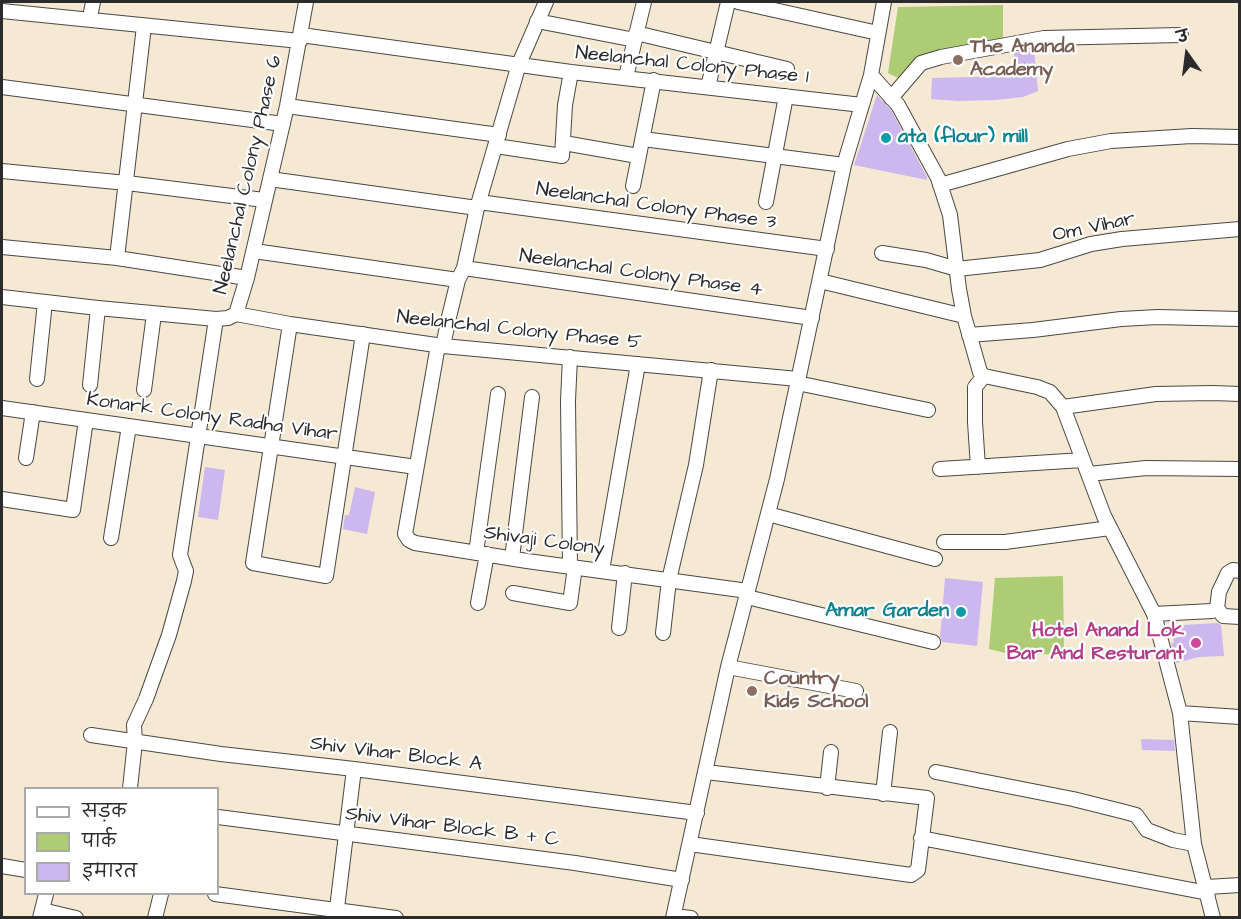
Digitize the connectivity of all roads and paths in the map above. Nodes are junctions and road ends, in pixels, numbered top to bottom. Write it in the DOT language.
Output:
graph roads {
  1 [pos="306,2"];
  2 [pos="546,2"];
  3 [pos="644,2"];
  4 [pos="728,2"];
  5 [pos="738,2"];
  6 [pos="884,2"];
  7 [pos="2,11"];
  8 [pos="537,21"];
  9 [pos="144,26"];
  10 [pos="878,33"];
  11 [pos="1181,34"];
  12 [pos="635,37"];
  13 [pos="301,38"];
  14 [pos="716,53"];
  15 [pos="519,64"];
  16 [pos="787,69"];
  17 [pos="571,72"];
  18 [pos="871,75"];
  19 [pos="626,77"];
  20 [pos="654,80"];
  21 [pos="2,87"];
  22 [pos="708,87"];
  23 [pos="786,96"];
  24 [pos="891,98"];
  25 [pos="135,103"];
  26 [pos="862,105"];
  27 [pos="287,106"];
  28 [pos="283,124"];
  29 [pos="1239,137"];
  30 [pos="643,139"];
  31 [pos="497,141"];
  32 [pos="564,142"];
  33 [pos="638,156"];
  34 [pos="775,156"];
  35 [pos="844,165"];
  36 [pos="2,171"];
  37 [pos="270,179"];
  38 [pos="127,183"];
  39 [pos="940,185"];
  40 [pos="633,186"];
  41 [pos="264,200"];
  42 [pos="766,202"];
  43 [pos="478,205"];
  44 [pos="1239,230"];
  45 [pos="2,247"];
  46 [pos="827,249"];
  47 [pos="254,251"];
  48 [pos="882,253"];
  49 [pos="117,258"];
  50 [pos="957,269"];
  51 [pos="461,274"];
  52 [pos="247,278"];
  53 [pos="820,281"];
  54 [pos="2,297"];
  55 [pos="45,302"];
  56 [pos="98,308"];
  57 [pos="154,314"];
  58 [pos="236,314"];
  59 [pos="964,316"];
  60 [pos="812,318"];
  61 [pos="216,319"];
  62 [pos="1239,319"];
  63 [pos="290,324"];
  64 [pos="363,334"];
  65 [pos="969,334"];
  66 [pos="441,345"];
  67 [pos="570,357"];
  68 [pos="638,364"];
  69 [pos="711,370"];
  70 [pos="984,376"];
  71 [pos="36,379"];
  72 [pos="798,381"];
  73 [pos="90,385"];
  74 [pos="144,390"];
  75 [pos="498,394"];
  76 [pos="1239,394"];
  77 [pos="532,397"];
  78 [pos="1063,407"];
  79 [pos="2,408"];
  80 [pos="928,410"];
  81 [pos="33,412"];
  82 [pos="86,420"];
  83 [pos="129,426"];
  84 [pos="198,436"];
  85 [pos="271,446"];
  86 [pos="343,457"];
  87 [pos="26,458"];
  88 [pos="1083,460"];
  89 [pos="416,467"];
  90 [pos="978,468"];
  91 [pos="940,469"];
  92 [pos="1239,469"];
  93 [pos="1089,474"];
  94 [pos="2,499"];
  95 [pos="768,514"];
  96 [pos="1110,528"];
  97 [pos="111,538"];
  98 [pos="944,542"];
  99 [pos="482,553"];
  100 [pos="512,558"];
  101 [pos="935,559"];
  102 [pos="573,566"];
  103 [pos="602,570"];
  104 [pos="1239,571"];
  105 [pos="625,573"];
  106 [pos="669,580"];
  107 [pos="513,593"];
  108 [pos="747,594"];
  109 [pos="478,603"];
  110 [pos="1217,608"];
  111 [pos="1154,614"];
  112 [pos="1239,617"];
  113 [pos="619,628"];
  114 [pos="663,633"];
  115 [pos="933,642"];
  116 [pos="728,667"];
  117 [pos="856,691"];
  118 [pos="1180,713"];
  119 [pos="1239,717"];
  120 [pos="890,732"];
  121 [pos="91,735"];
  122 [pos="135,742"];
  123 [pos="831,752"];
  124 [pos="354,769"];
  125 [pos="706,772"];
  126 [pos="936,772"];
  127 [pos="130,787"];
  128 [pos="827,788"];
  129 [pos="883,794"];
  130 [pos="697,813"];
  131 [pos="219,817"];
  132 [pos="345,834"];
  133 [pos="921,838"];
  134 [pos="1194,843"];
  135 [pos="690,844"];
  136 [pos="2,866"];
  137 [pos="24,870"];
  138 [pos="682,879"];
  139 [pos="1239,885"];
  140 [pos="1207,890"];
  141 [pos="46,895"];
  142 [pos="161,895"];
  143 [pos="219,895"];
  144 [pos="337,908"];
  145 [pos="318,912"];
  146 [pos="41,914"];
  147 [pos="391,917"];
  148 [pos="674,917"];
  149 [pos="76,918"];
  150 [pos="156,918"];
  151 [pos="691,918"];
  152 [pos="1213,918"];
  1 -- 13 [label="street, Neelanchal Colony Phase 6"];
  2 -- 8 [label="street, Shivaji Colony"];
  3 -- 12 [label="street"];
  4 -- 14 [label="street"];
  5 -- 10 [label="street"];
  6 -- 10 [label="street"];
  7 -- 9 [label="street, Neelanchal Colony Phase 1"];
  8 -- 12 [label="street"];
  8 -- 15 [label="street, Shivaji Colony"];
  9 -- 13 [label="street, Neelanchal Colony Phase 1"];
  9 -- 25 [label="street"];
  10 -- 18 [label="street"];
  11 -- 24 [label="street"];
  12 -- 14 [label="street"];
  12 -- 19 [label="street"];
  13 -- 15 [label="street, Neelanchal Colony Phase 1"];
  13 -- 27 [label="street, Neelanchal Colony Phase 6"];
  14 -- 16 [label="street"];
  14 -- 22 [label="street"];
  15 -- 17 [label="street, Neelanchal Colony Phase 1"];
  15 -- 31 [label="street, Shivaji Colony"];
  17 -- 19 [label="street, Neelanchal Colony Phase 1"];
  17 -- 32 [label="street"];
  18 -- 24 [label="street"];
  18 -- 26 [label="street"];
  19 -- 20 [label="street, Neelanchal Colony Phase 1"];
  20 -- 22 [label="street, Neelanchal Colony Phase 1"];
  20 -- 30 [label="street"];
  21 -- 25 [label="street"];
  22 -- 23 [label="street, Neelanchal Colony Phase 1"];
  23 -- 26 [label="street, Neelanchal Colony Phase 1"];
  23 -- 34 [label="street"];
  24 -- 39 [label="street"];
  25 -- 28 [label="street"];
  25 -- 38 [label="street"];
  26 -- 35 [label="street"];
  27 -- 28 [label="street, Neelanchal Colony Phase 6"];
  27 -- 31 [label="street"];
  28 -- 37 [label="street, Neelanchal Colony Phase 6"];
  29 -- 39 [label="street"];
  30 -- 33 [label="street"];
  30 -- 34 [label="street"];
  31 -- 32 [label="street"];
  31 -- 43 [label="street, Shivaji Colony"];
  32 -- 33 [label="street"];
  33 -- 40 [label="street"];
  34 -- 35 [label="street"];
  34 -- 42 [label="street"];
  35 -- 46 [label="street"];
  36 -- 38 [label="street"];
  37 -- 41 [label="street, Neelanchal Colony Phase 6"];
  37 -- 43 [label="street, Neelanchal Colony Phase 3"];
  38 -- 41 [label="street"];
  38 -- 49 [label="street"];
  39 -- 50 [label="street"];
  41 -- 47 [label="street, Neelanchal Colony Phase 6"];
  43 -- 46 [label="street, Neelanchal Colony Phase 3"];
  43 -- 51 [label="street, Shivaji Colony"];
  44 -- 50 [label="street, Om Vihar"];
  45 -- 49 [label="street"];
  46 -- 53 [label="street"];
  47 -- 51 [label="street, Neelanchal Colony Phase 4"];
  47 -- 52 [label="street, Neelanchal Colony Phase 6"];
  48 -- 50 [label="street"];
  49 -- 52 [label="street"];
  50 -- 59 [label="street"];
  51 -- 60 [label="street, Neelanchal Colony Phase 4"];
  51 -- 66 [label="street, Shivaji Colony"];
  52 -- 58 [label="street, Neelanchal Colony Phase 6"];
  53 -- 59 [label="street"];
  53 -- 60 [label="street"];
  54 -- 55 [label="street"];
  55 -- 56 [label="street"];
  55 -- 71 [label="street"];
  56 -- 57 [label="street"];
  56 -- 73 [label="street"];
  57 -- 61 [label="street"];
  57 -- 74 [label="street"];
  58 -- 61 [label="street, Neelanchal Colony Phase 6"];
  58 -- 63 [label="street, Neelanchal Colony Phase 5"];
  59 -- 65 [label="street"];
  60 -- 72 [label="street"];
  61 -- 84 [label="street, Neelanchal Colony Phase 6"];
  62 -- 65 [label="street"];
  63 -- 64 [label="street, Neelanchal Colony Phase 5"];
  63 -- 85 [label="street"];
  64 -- 66 [label="street, Neelanchal Colony Phase 5"];
  64 -- 86 [label="street"];
  65 -- 70 [label="street"];
  66 -- 67 [label="street, Neelanchal Colony Phase 5"];
  66 -- 89 [label="street, Shivaji Colony"];
  67 -- 68 [label="street, Neelanchal Colony Phase 5"];
  67 -- 102 [label="street"];
  68 -- 69 [label="street, Neelanchal Colony Phase 5"];
  68 -- 103 [label="street"];
  69 -- 72 [label="street, Neelanchal Colony Phase 5"];
  69 -- 106 [label="street"];
  70 -- 78 [label="street"];
  70 -- 90 [label="street"];
  72 -- 80 [label="street, Neelanchal Colony Phase 5"];
  72 -- 95 [label="street"];
  75 -- 99 [label="street"];
  76 -- 78 [label="street"];
  77 -- 100 [label="street"];
  78 -- 88 [label="street"];
  79 -- 81 [label="street, Konark Colony Radha Vihar"];
  81 -- 82 [label="street, Konark Colony Radha Vihar"];
  81 -- 87 [label="street"];
  82 -- 83 [label="street, Konark Colony Radha Vihar"];
  82 -- 94 [label="street"];
  83 -- 84 [label="street, Konark Colony Radha Vihar"];
  83 -- 97 [label="street"];
  84 -- 85 [label="street, Konark Colony Radha Vihar"];
  84 -- 122 [label="street, Neelanchal Colony Phase 6"];
  85 -- 86 [label="street, Konark Colony Radha Vihar"];
  85 -- 86 [label="street"];
  86 -- 89 [label="street, Konark Colony Radha Vihar"];
  88 -- 90 [label="street"];
  88 -- 93 [label="street"];
  89 -- 99 [label="street, Shivaji Colony"];
  90 -- 91 [label="street"];
  92 -- 93 [label="street"];
  93 -- 96 [label="street"];
  95 -- 101 [label="street"];
  95 -- 108 [label="street"];
  96 -- 98 [label="street"];
  96 -- 111 [label="street"];
  99 -- 100 [label="street, Shivaji Colony"];
  99 -- 109 [label="street"];
  100 -- 102 [label="street, Shivaji Colony"];
  102 -- 103 [label="street, Shivaji Colony"];
  102 -- 107 [label="street"];
  103 -- 105 [label="street, Shivaji Colony"];
  104 -- 110 [label="street"];
  105 -- 106 [label="street, Shivaji Colony"];
  105 -- 113 [label="street"];
  106 -- 108 [label="street, Shivaji Colony"];
  106 -- 114 [label="street"];
  108 -- 115 [label="street, Shivaji Colony"];
  108 -- 116 [label="street"];
  110 -- 111 [label="street"];
  110 -- 112 [label="street"];
  111 -- 118 [label="street"];
  116 -- 117 [label="street"];
  116 -- 125 [label="street"];
  118 -- 119 [label="street"];
  118 -- 134 [label="street"];
  120 -- 129 [label="street"];
  121 -- 122 [label="street, Shiv Vihar Block A"];
  122 -- 124 [label="street, Shiv Vihar Block A"];
  122 -- 127 [label="street, Neelanchal Colony Phase 6"];
  123 -- 128 [label="street"];
  124 -- 130 [label="street, Shiv Vihar Block A"];
  124 -- 132 [label="street"];
  125 -- 128 [label="street"];
  125 -- 130 [label="street"];
  126 -- 134 [label="street"];
  128 -- 129 [label="street"];
  129 -- 133 [label="street"];
  130 -- 135 [label="street"];
  131 -- 132 [label="street, Shiv Vihar Block B + C"];
  132 -- 138 [label="street, Shiv Vihar Block B + C"];
  132 -- 144 [label="street"];
  133 -- 135 [label="street"];
  133 -- 140 [label="street"];
  134 -- 140 [label="street"];
  135 -- 138 [label="street"];
  136 -- 137 [label="street"];
  138 -- 148 [label="street"];
  139 -- 140 [label="street"];
  140 -- 152 [label="street"];
  141 -- 146 [label="street"];
  142 -- 150 [label="street"];
  143 -- 145 [label="street"];
  144 -- 145 [label="street"];
  144 -- 147 [label="street"];
  146 -- 149 [label="street"];
  148 -- 151 [label="street"];
}
